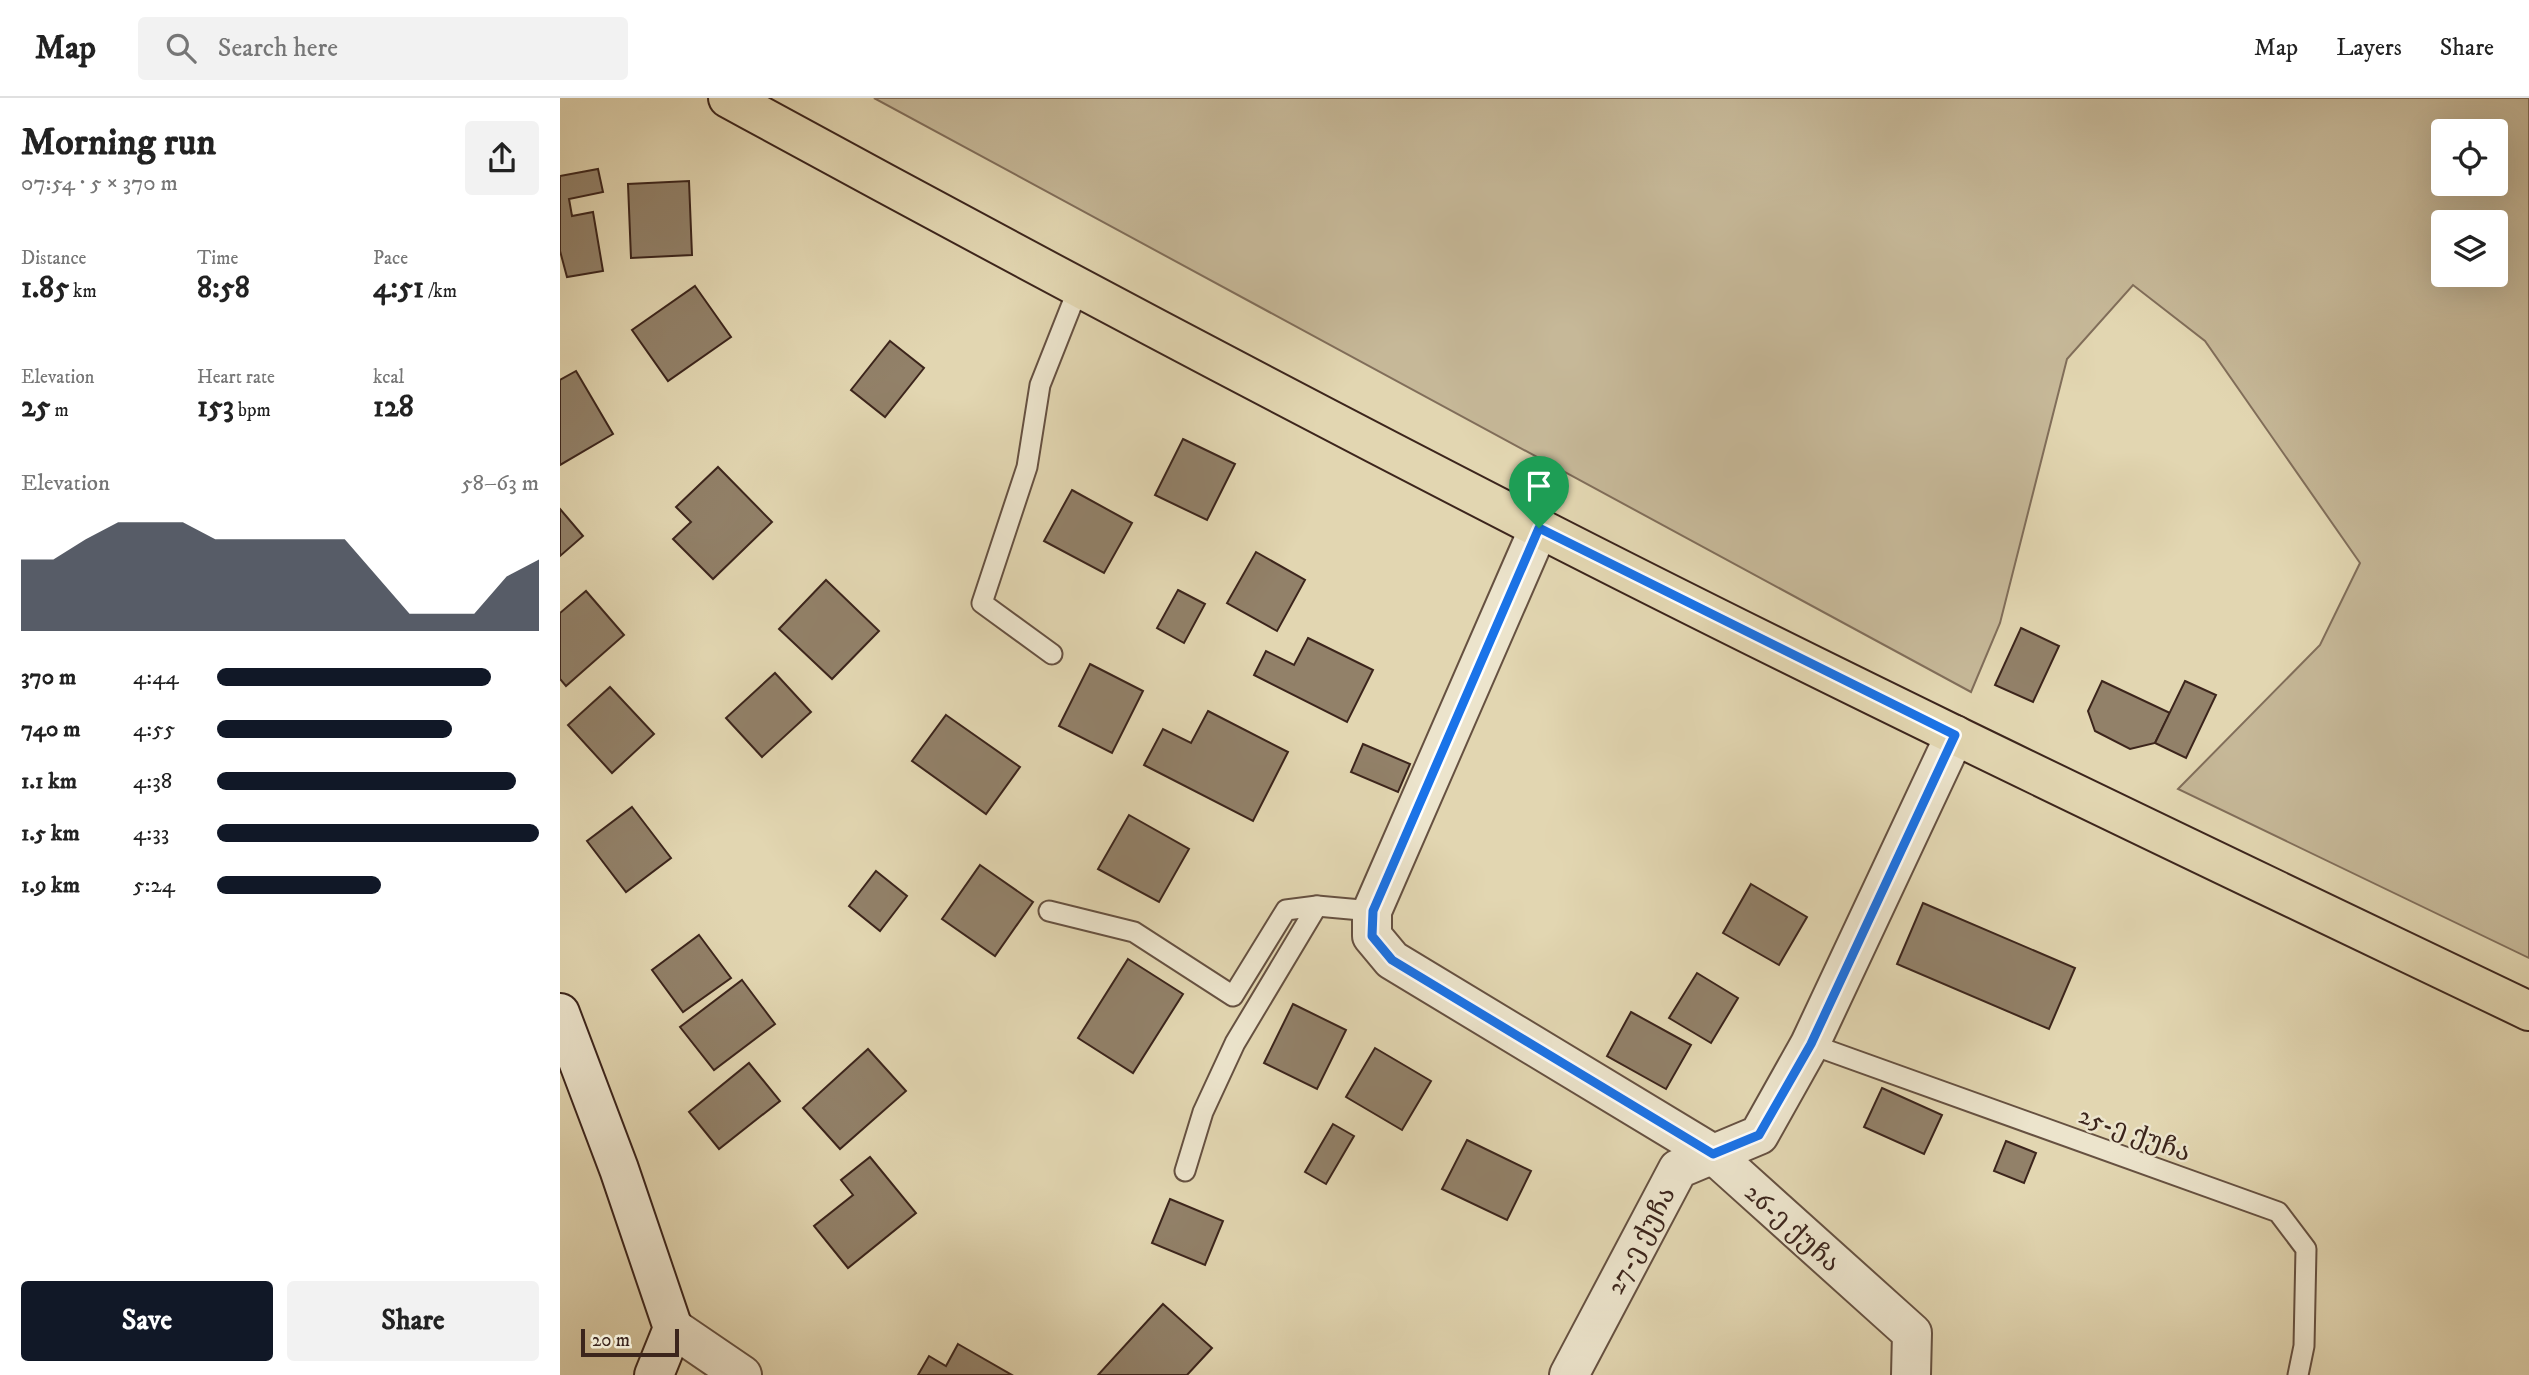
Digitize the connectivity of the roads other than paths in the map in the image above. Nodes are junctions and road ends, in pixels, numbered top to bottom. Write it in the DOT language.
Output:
graph roads {
  1 [pos="728,98"];
  2 [pos="1078,289"];
  3 [pos="1539,528"];
  4 [pos="1052,654"];
  5 [pos="1955,735"];
  6 [pos="1317,906"];
  7 [pos="1049,911"];
  8 [pos="1373,911"];
  9 [pos="2529,1011"];
  10 [pos="560,1013"];
  11 [pos="1811,1044"];
  12 [pos="1713,1154"];
  13 [pos="1185,1171"];
  14 [pos="673,1328"];
  15 [pos="654,1375"];
  16 [pos="742,1375"];
  17 [pos="1569,1375"];
  18 [pos="1911,1375"];
  19 [pos="2298,1375"];
  1 -- 2 [label="main road"];
  2 -- 3 [label="main road"];
  2 -- 4 [label="lane"];
  3 -- 5 [label="main road"];
  3 -- 8 [label="street"];
  5 -- 9 [label="main road"];
  5 -- 11 [label="street, 27-ე ქუჩა"];
  6 -- 7 [label="lane"];
  6 -- 8 [label="lane"];
  6 -- 13 [label="lane"];
  8 -- 12 [label="street, 26-ე ქუჩა"];
  10 -- 14 [label="street"];
  11 -- 12 [label="street, 27-ე ქუჩა"];
  11 -- 19 [label="lane, 25-ე ქუჩა"];
  12 -- 17 [label="street, 27-ე ქუჩა"];
  12 -- 18 [label="street, 26-ე ქუჩა"];
  14 -- 15 [label="street"];
  14 -- 16 [label="street"];
}
